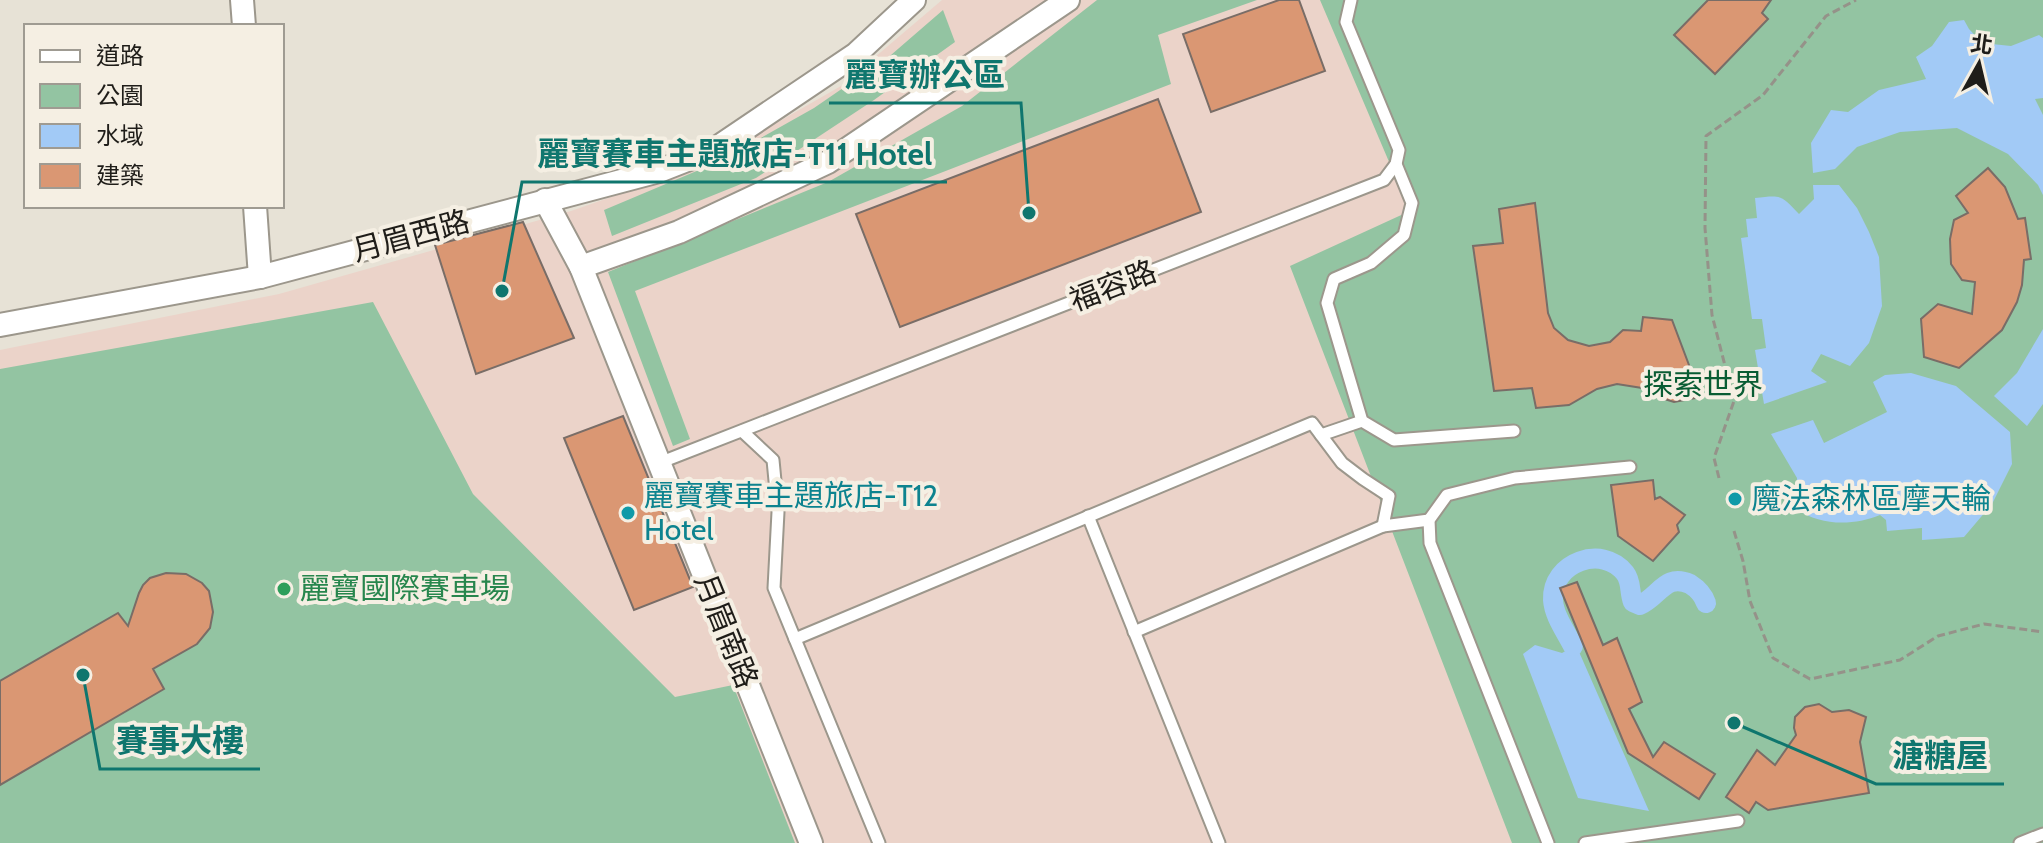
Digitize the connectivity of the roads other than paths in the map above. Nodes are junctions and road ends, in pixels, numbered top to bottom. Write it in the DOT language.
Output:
graph roads {
  1 [pos="242,0"];
  2 [pos="914,0"];
  3 [pos="1068,0"];
  4 [pos="1351,0"];
  5 [pos="244,24"];
  6 [pos="1396,164"];
  7 [pos="545,200"];
  8 [pos="255,208"];
  9 [pos="581,267"];
  10 [pos="260,277"];
  11 [pos="0,325"];
  12 [pos="1362,421"];
  13 [pos="742,431"];
  14 [pos="1514,431"];
  15 [pos="1321,435"];
  16 [pos="659,463"];
  17 [pos="1630,467"];
  18 [pos="1088,516"];
  19 [pos="1429,520"];
  20 [pos="1383,526"];
  21 [pos="1134,632"];
  22 [pos="795,639"];
  23 [pos="1738,821"];
  24 [pos="2043,834"];
  25 [pos="811,843"];
  26 [pos="879,843"];
  27 [pos="1219,843"];
  28 [pos="1548,843"];
  29 [pos="1585,843"];
  30 [pos="2020,843"];
  1 -- 5 [label="street"];
  2 -- 7 [label="street, 月眉西路"];
  3 -- 9 [label="street"];
  4 -- 6 [label="lane"];
  6 -- 12 [label="lane"];
  6 -- 13 [label="lane, 福容路"];
  7 -- 9 [label="street, 月眉南路"];
  7 -- 10 [label="street, 月眉西路"];
  8 -- 10 [label="street"];
  9 -- 16 [label="street, 月眉南路"];
  10 -- 11 [label="street, 月眉西路"];
  12 -- 14 [label="lane"];
  12 -- 15 [label="lane"];
  13 -- 16 [label="lane, 福容路"];
  13 -- 22 [label="lane"];
  15 -- 18 [label="lane"];
  15 -- 20 [label="lane"];
  16 -- 25 [label="street, 月眉南路"];
  17 -- 19 [label="lane"];
  18 -- 21 [label="lane"];
  18 -- 22 [label="lane"];
  19 -- 20 [label="lane"];
  19 -- 28 [label="lane"];
  20 -- 21 [label="lane"];
  21 -- 27 [label="lane"];
  22 -- 26 [label="lane"];
  23 -- 29 [label="lane"];
  24 -- 30 [label="lane"];
}
